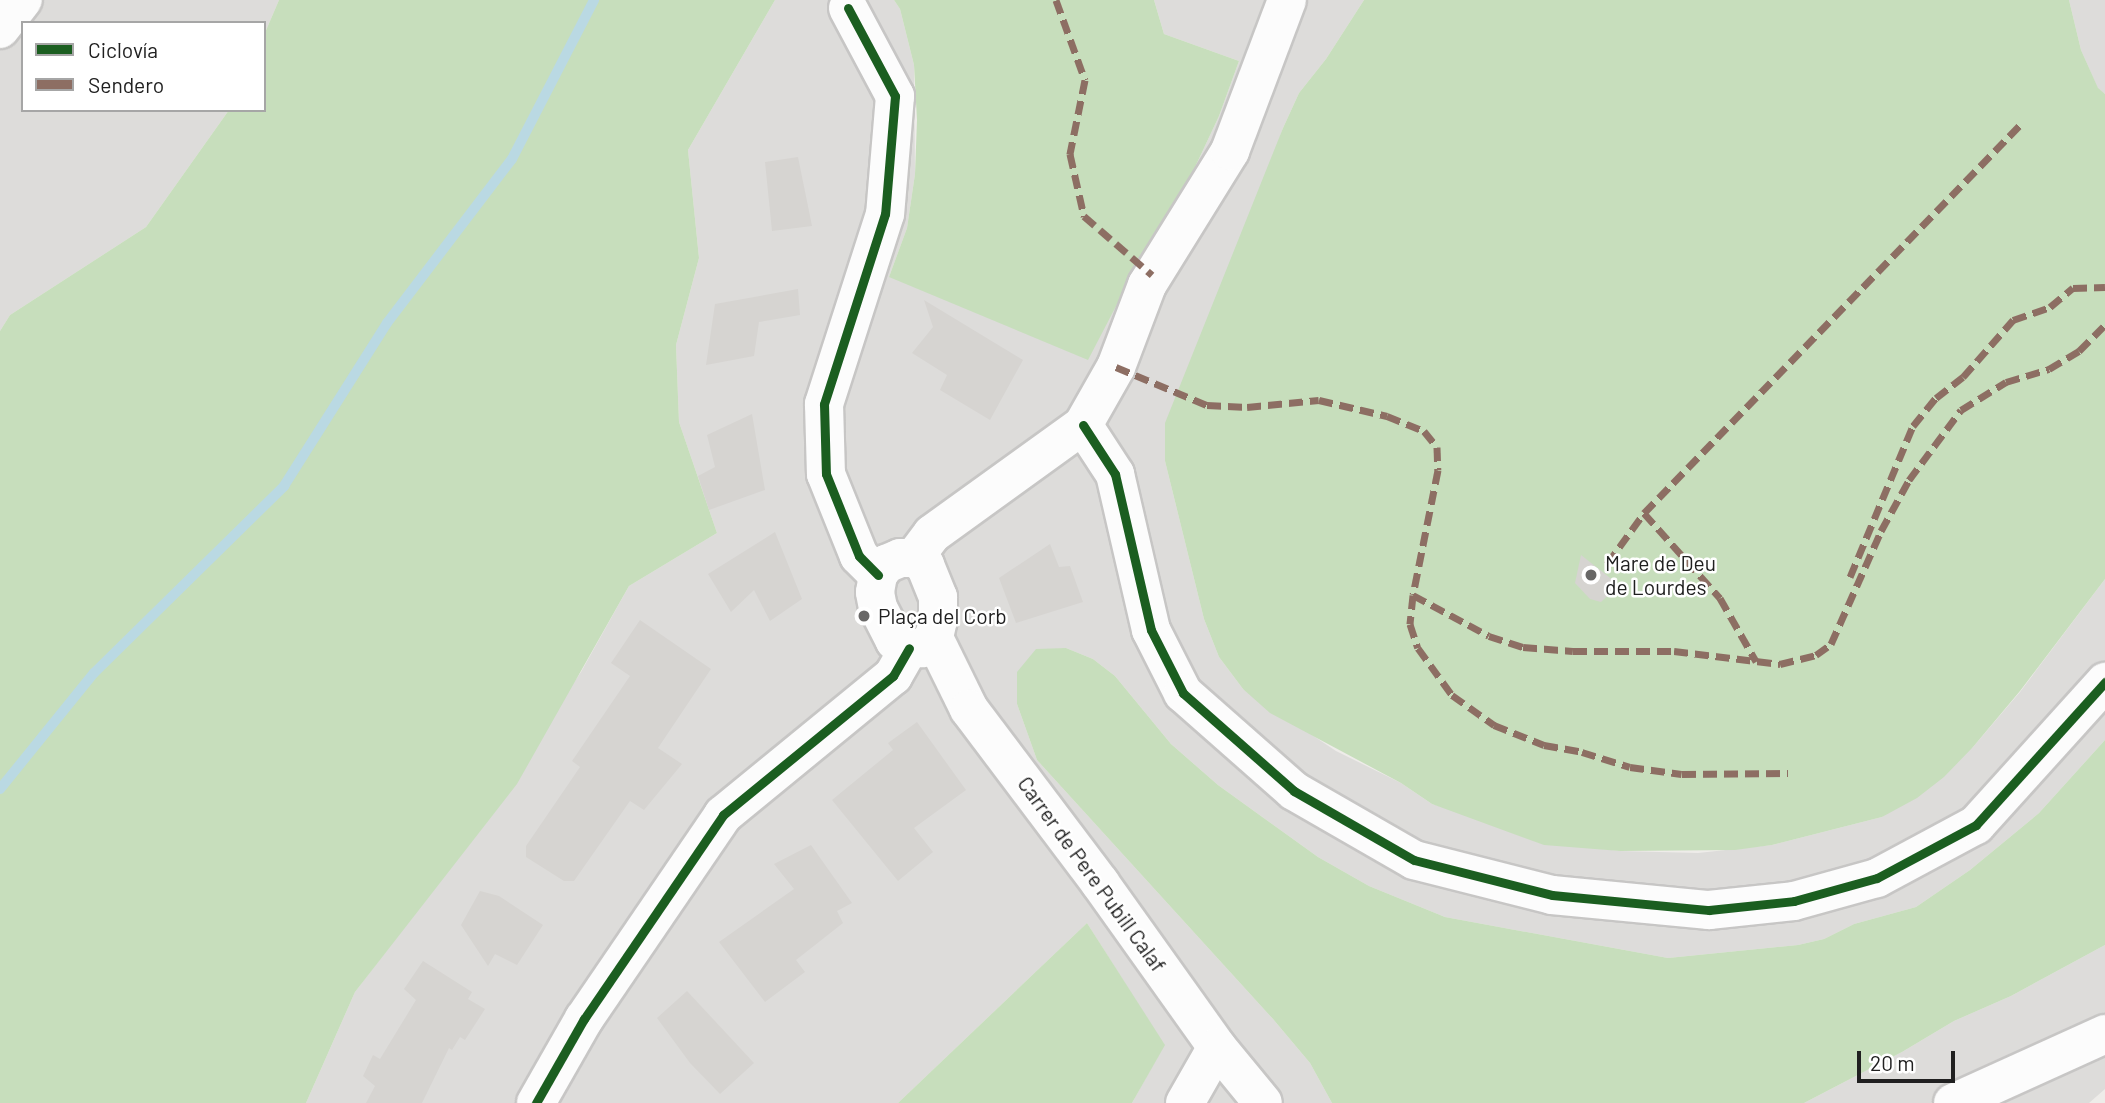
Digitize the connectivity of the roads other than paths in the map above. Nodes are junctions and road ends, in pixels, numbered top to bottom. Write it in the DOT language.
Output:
graph roads {
  1 [pos="23,0"];
  2 [pos="1287,0"];
  3 [pos="848,8"];
  4 [pos="0,29"];
  5 [pos="1083,425"];
  6 [pos="914,558"];
  7 [pos="878,575"];
  8 [pos="921,643"];
  9 [pos="2105,682"];
  10 [pos="2105,1034"];
  11 [pos="1217,1047"];
  12 [pos="536,1103"];
  13 [pos="1185,1103"];
  14 [pos="1263,1103"];
  15 [pos="1953,1103"];
  1 -- 4 [label="street"];
  2 -- 5 [label="street"];
  3 -- 7 [label="street"];
  5 -- 6 [label="street"];
  5 -- 9 [label="street"];
  6 -- 7 [label="street"];
  6 -- 8 [label="street"];
  7 -- 8 [label="street"];
  8 -- 11 [label="street, Carrer de Pere Pubill Calaf"];
  8 -- 12 [label="street"];
  10 -- 15 [label="street"];
  11 -- 13 [label="street"];
  11 -- 14 [label="street, Carrer de Pere Pubill Calaf"];
}
